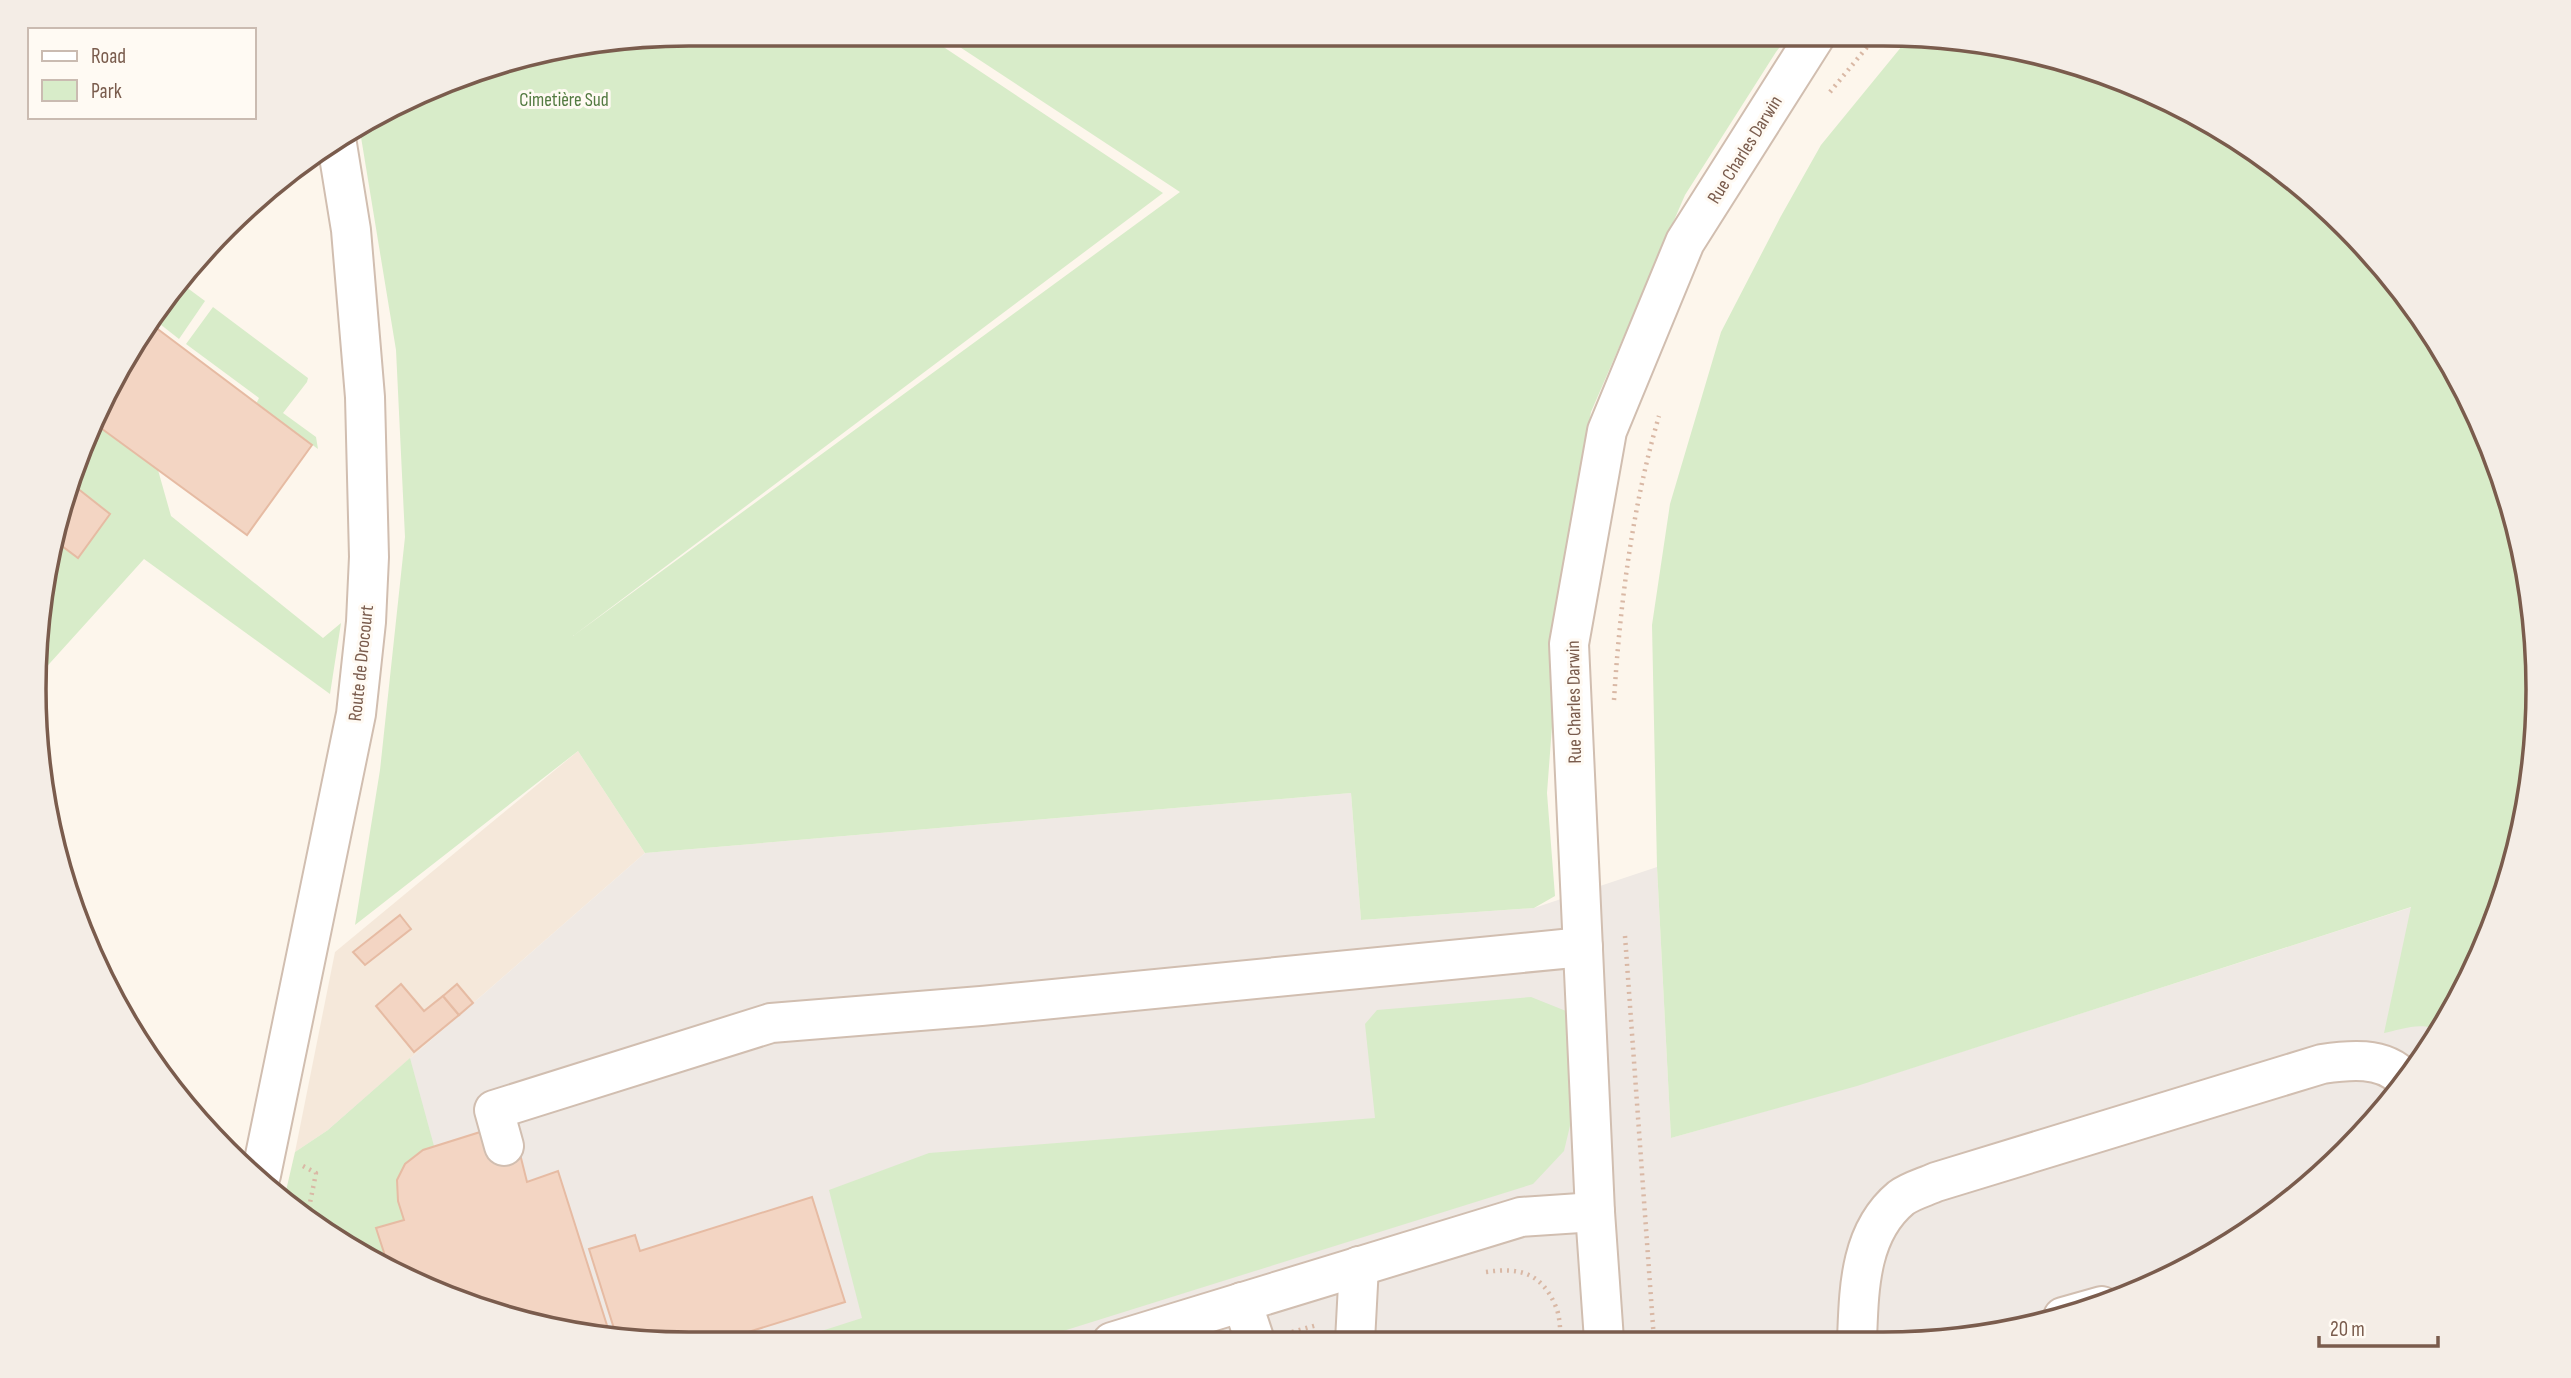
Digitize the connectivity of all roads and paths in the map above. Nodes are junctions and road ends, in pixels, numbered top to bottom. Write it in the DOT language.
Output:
graph roads {
  1 [pos="1808,46"];
  2 [pos="1868,46"];
  3 [pos="1828,95"];
  4 [pos="338,150"];
  5 [pos="1662,406"];
  6 [pos="1614,705"];
  7 [pos="1625,928"];
  8 [pos="1583,947"];
  9 [pos="2398,1074"];
  10 [pos="504,1146"];
  11 [pos="262,1170"];
  12 [pos="1595,1212"];
  13 [pos="1359,1266"];
  14 [pos="1474,1276"];
  15 [pos="1242,1302"];
  16 [pos="1355,1327"];
  17 [pos="1144,1332"];
  18 [pos="1268,1332"];
  19 [pos="1314,1332"];
  20 [pos="1560,1332"];
  21 [pos="1603,1332"];
  22 [pos="1653,1332"];
  23 [pos="1858,1332"];
  1 -- 8 [label="street, Rue Charles Darwin"];
  2 -- 3 [label="path"];
  4 -- 11 [label="street, Route de Drocourt"];
  5 -- 6 [label="path"];
  7 -- 22 [label="path"];
  8 -- 10 [label="street"];
  8 -- 12 [label="street, Rue Charles Darwin"];
  9 -- 23 [label="street"];
  12 -- 13 [label="street"];
  12 -- 21 [label="street, Rue Charles Darwin"];
  13 -- 15 [label="street"];
  13 -- 16 [label="street"];
  14 -- 20 [label="path"];
  15 -- 17 [label="street"];
  15 -- 18 [label="street"];
  16 -- 19 [label="path"];
}
